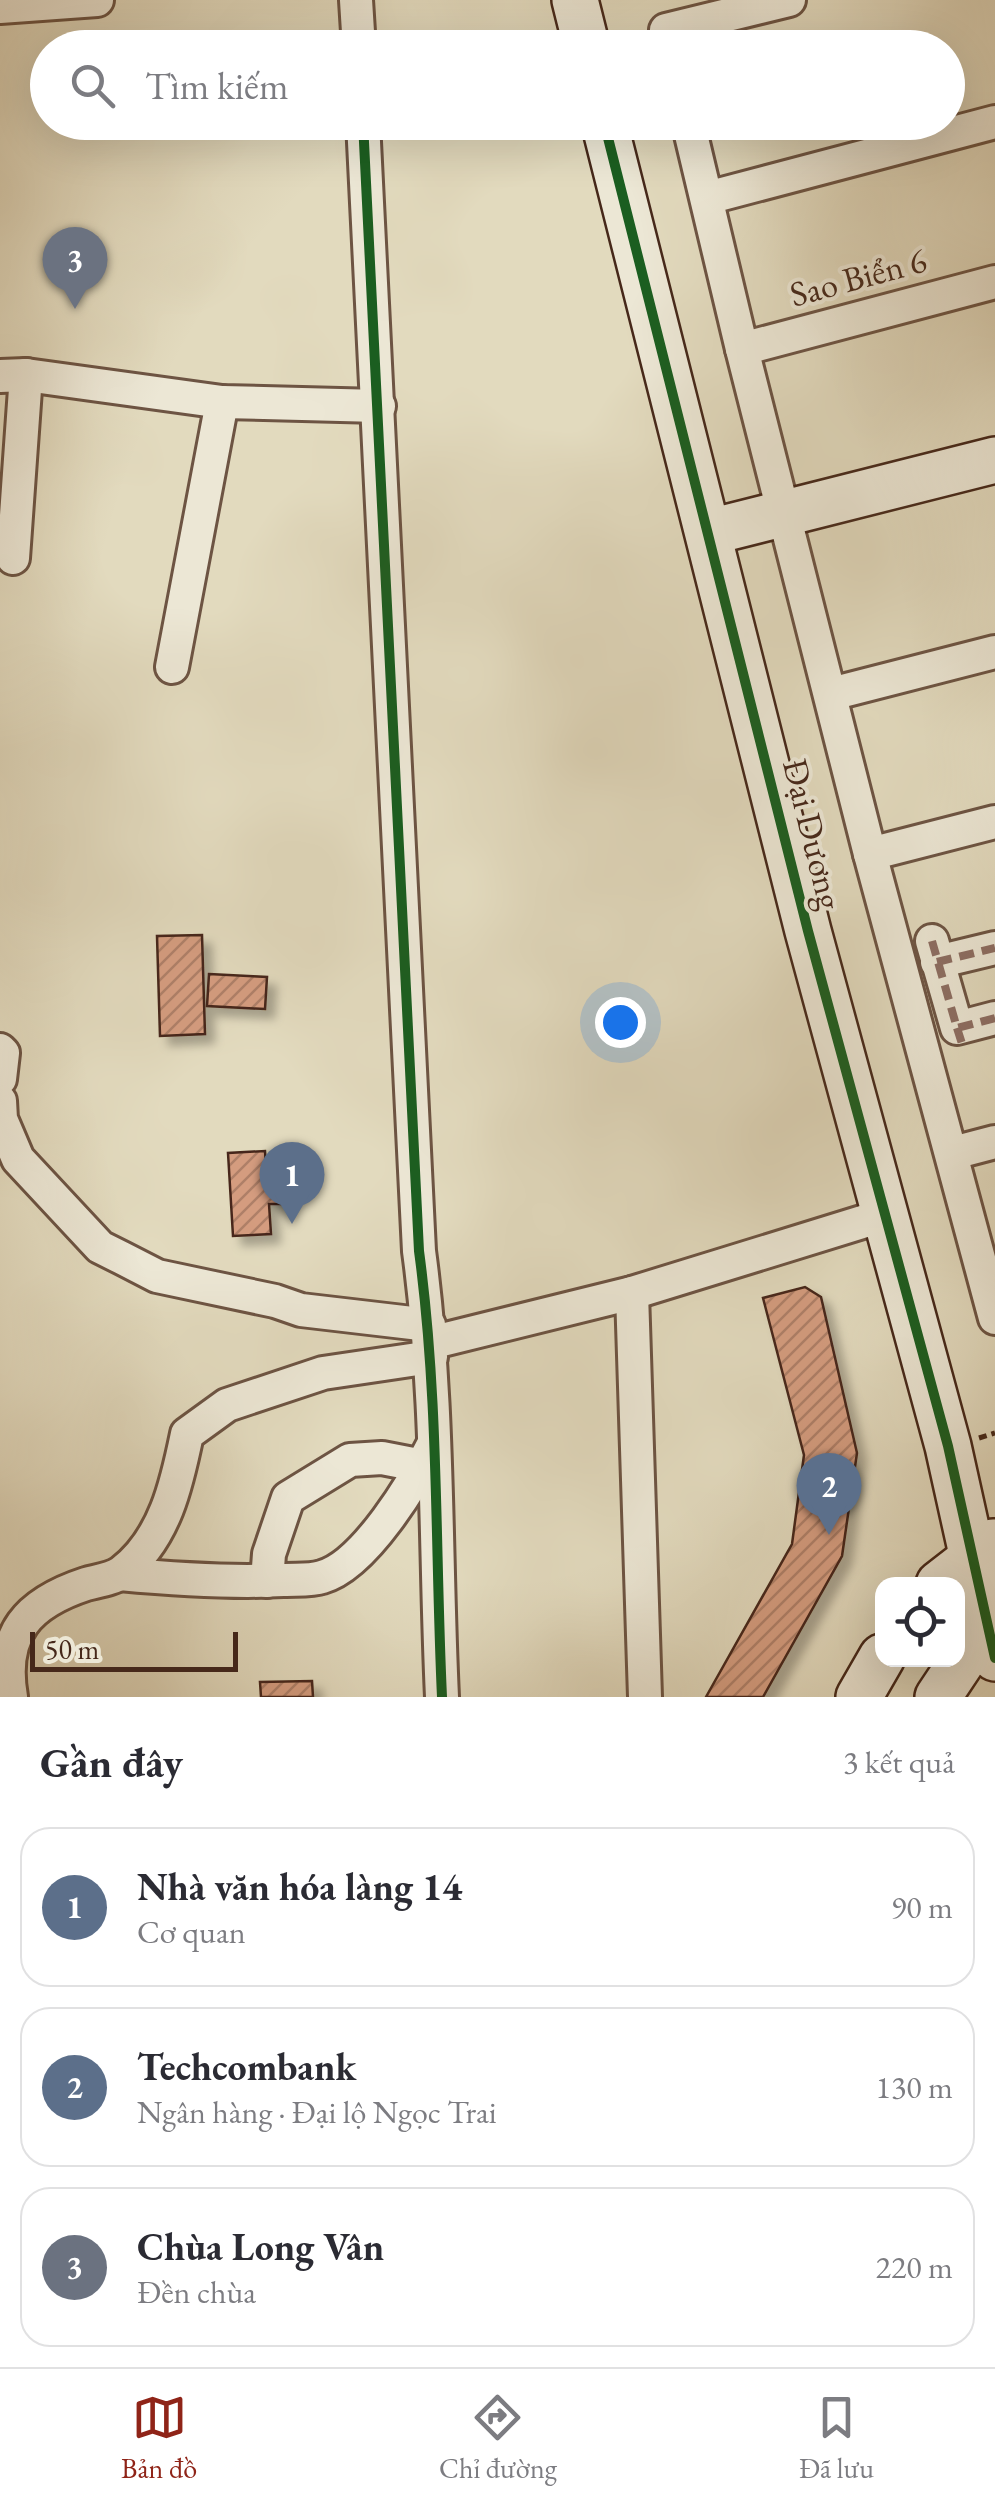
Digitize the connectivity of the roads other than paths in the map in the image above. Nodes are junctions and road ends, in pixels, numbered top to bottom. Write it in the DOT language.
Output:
graph roads {
  1 [pos="97,0"];
  2 [pos="356,0"];
  3 [pos="576,0"];
  4 [pos="789,0"];
  5 [pos="0,7"];
  6 [pos="664,26"];
  7 [pos="357,30"];
  8 [pos="582,30"];
  9 [pos="995,122"];
  10 [pos="965,130"];
  11 [pos="363,140"];
  12 [pos="608,140"];
  13 [pos="692,140"];
  14 [pos="927,140"];
  15 [pos="706,198"];
  16 [pos="995,282"];
  17 [pos="742,349"];
  18 [pos="13,375"];
  19 [pos="222,402"];
  20 [pos="378,406"];
  21 [pos="995,460"];
  22 [pos="784,512"];
  23 [pos="710,532"];
  24 [pos="13,558"];
  25 [pos="995,652"];
  26 [pos="172,668"];
  27 [pos="831,694"];
  28 [pos="995,822"];
  29 [pos="870,854"];
  30 [pos="995,948"];
  31 [pos="995,1018"];
  32 [pos="0,1050"];
  33 [pos="0,1079"];
  34 [pos="0,1102"];
  35 [pos="995,1142"];
  36 [pos="952,1152"];
  37 [pos="888,1214"];
  38 [pos="632,1293"];
  39 [pos="995,1316"];
  40 [pos="430,1342"];
  41 [pos="429,1453"];
  42 [pos="969,1561"];
  43 [pos="120,1574"];
  44 [pos="267,1581"];
  45 [pos="993,1640"];
  46 [pos="876,1667"];
  47 [pos="10,1697"];
  48 [pos="442,1697"];
  49 [pos="645,1697"];
  50 [pos="860,1697"];
  51 [pos="938,1697"];
  1 -- 5 [label="street"];
  2 -- 7 [label="street"];
  3 -- 8 [label="street"];
  4 -- 6 [label="street"];
  9 -- 10 [label="street"];
  11 -- 20 [label="street"];
  12 -- 23 [label="street, Đại Dương"];
  13 -- 15 [label="street"];
  14 -- 15 [label="street"];
  15 -- 17 [label="street"];
  16 -- 17 [label="street, Sao Biển 6"];
  17 -- 22 [label="street"];
  18 -- 19 [label="street"];
  18 -- 24 [label="street"];
  19 -- 20 [label="street"];
  19 -- 26 [label="street"];
  20 -- 40 [label="street"];
  21 -- 22 [label="street"];
  22 -- 23 [label="street"];
  22 -- 27 [label="street"];
  23 -- 37 [label="street, Đại Dương"];
  25 -- 27 [label="street"];
  27 -- 29 [label="street"];
  28 -- 29 [label="street"];
  29 -- 36 [label="street"];
  30 -- 31 [label="street"];
  32 -- 33 [label="street"];
  34 -- 40 [label="street"];
  35 -- 36 [label="street"];
  36 -- 39 [label="street"];
  37 -- 38 [label="street"];
  37 -- 42 [label="street, Đại Dương"];
  38 -- 40 [label="street"];
  38 -- 49 [label="street"];
  40 -- 41 [label="street"];
  40 -- 43 [label="street"];
  41 -- 44 [label="street"];
  41 -- 44 [label="street"];
  41 -- 48 [label="street"];
  42 -- 45 [label="street, Đại Dương"];
  43 -- 44 [label="street"];
  43 -- 47 [label="street"];
  45 -- 51 [label="street"];
  46 -- 50 [label="street"];
}
